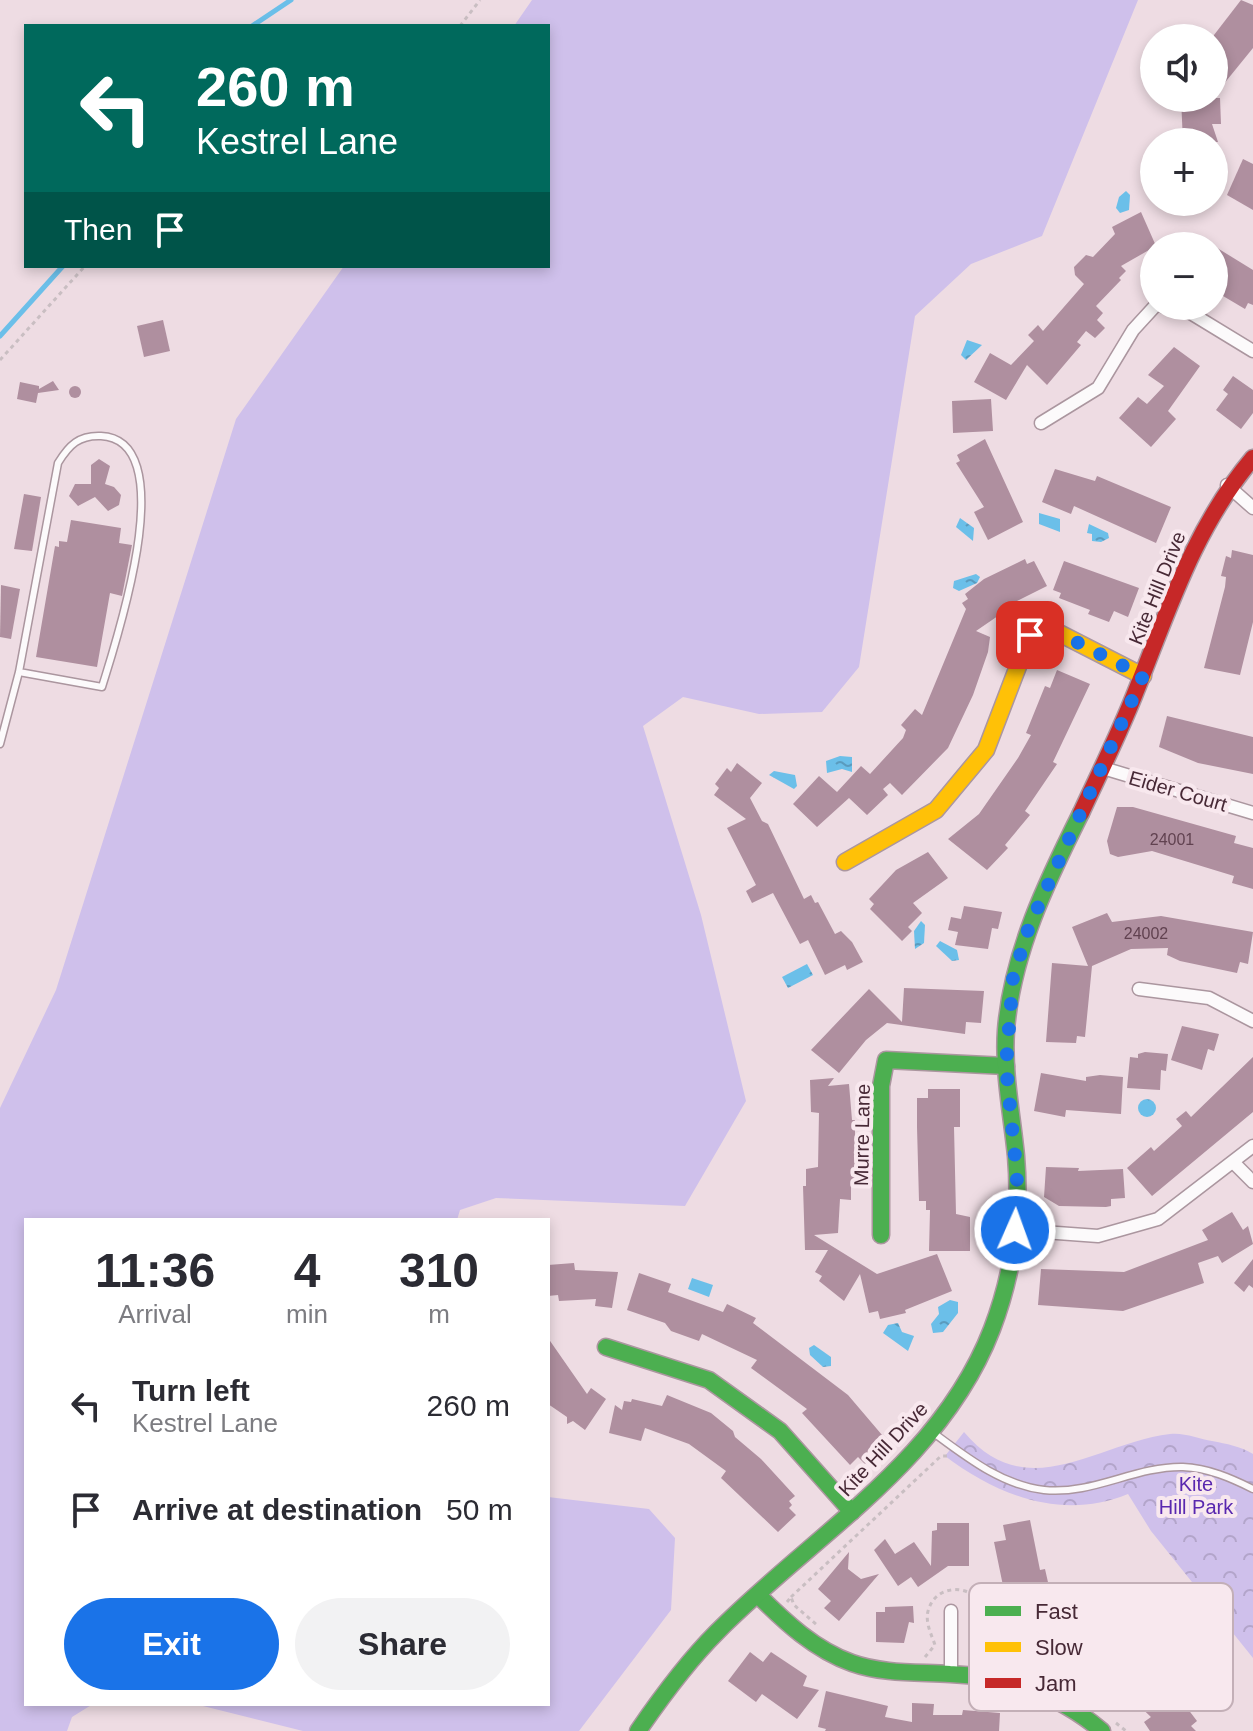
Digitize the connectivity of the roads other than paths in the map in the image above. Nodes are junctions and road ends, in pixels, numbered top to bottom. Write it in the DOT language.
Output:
graph roads {
  1 [pos="1142,320"];
  2 [pos="1202,320"];
  3 [pos="1253,351"];
  4 [pos="1041,423"];
  5 [pos="1253,458"];
  6 [pos="1227,485"];
  7 [pos="1253,508"];
  8 [pos="19,672"];
  9 [pos="1143,676"];
  10 [pos="0,744"];
  11 [pos="1103,768"];
  12 [pos="1253,813"];
  13 [pos="845,862"];
  14 [pos="1139,989"];
  15 [pos="1253,1021"];
  16 [pos="1006,1066"];
  17 [pos="1253,1146"];
  18 [pos="1234,1163"];
  19 [pos="1253,1182"];
  20 [pos="1015,1230"];
  21 [pos="881,1235"];
  22 [pos="606,1347"];
  23 [pos="931,1431"];
  24 [pos="1253,1489"];
  25 [pos="852,1512"];
  26 [pos="758,1595"];
  27 [pos="951,1611"];
  28 [pos="951,1674"];
  29 [pos="969,1675"];
  30 [pos="1076,1711"];
  31 [pos="638,1731"];
  32 [pos="1102,1731"];
  1 -- 4 [label="street"];
  2 -- 3 [label="street"];
  5 -- 6 [label="street, Kite Hill Drive"];
  6 -- 7 [label="street"];
  6 -- 9 [label="street, Kite Hill Drive"];
  8 -- 8 [label="lane"];
  8 -- 10 [label="lane"];
  9 -- 11 [label="street, Kite Hill Drive"];
  9 -- 13 [label="street"];
  11 -- 12 [label="street, Eider Court"];
  11 -- 16 [label="street, Kite Hill Drive"];
  14 -- 15 [label="street"];
  16 -- 20 [label="street, Kite Hill Drive"];
  16 -- 21 [label="street, Murre Lane"];
  17 -- 18 [label="street"];
  18 -- 19 [label="street"];
  18 -- 20 [label="street"];
  20 -- 23 [label="street, Kite Hill Drive"];
  22 -- 25 [label="street"];
  23 -- 24 [label="lane"];
  23 -- 25 [label="street, Kite Hill Drive"];
  25 -- 26 [label="street, Kite Hill Drive"];
  26 -- 28 [label="street"];
  26 -- 31 [label="street, Kite Hill Drive"];
  27 -- 28 [label="street"];
  28 -- 29 [label="street"];
  30 -- 32 [label="street"];
}
